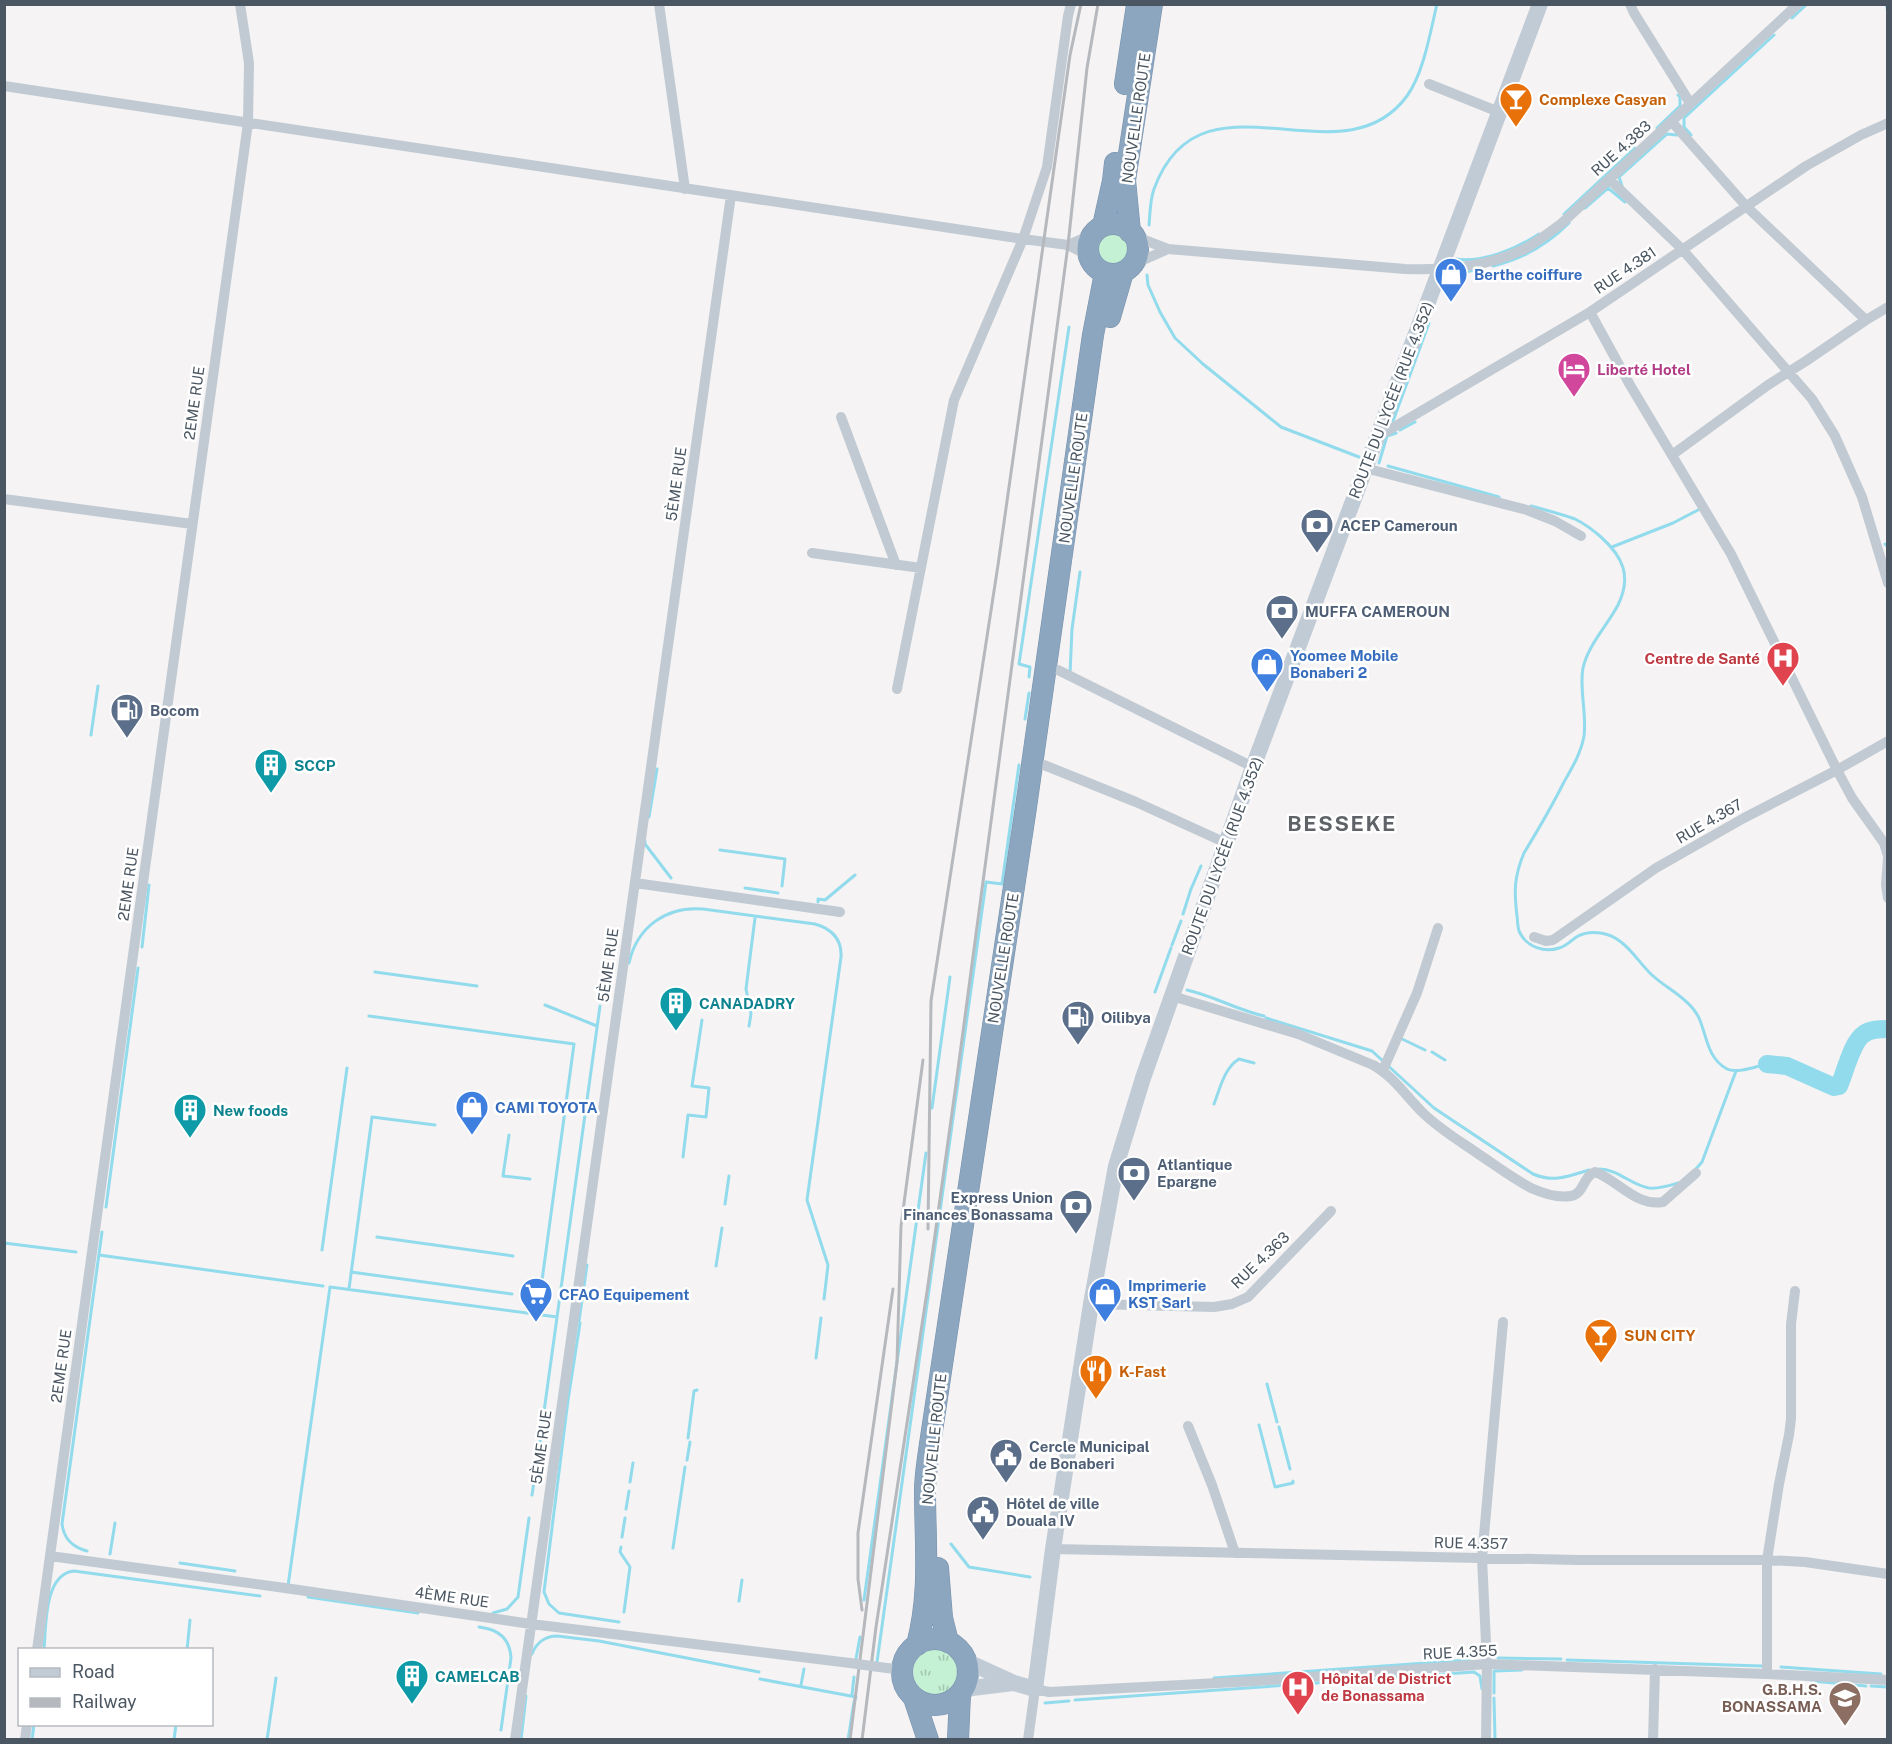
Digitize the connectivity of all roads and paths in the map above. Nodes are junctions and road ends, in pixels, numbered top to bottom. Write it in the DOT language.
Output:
graph roads {
  1 [pos="240,4"];
  2 [pos="659,4"];
  3 [pos="1071,4"];
  4 [pos="1137,4"];
  5 [pos="1152,4"];
  6 [pos="1540,4"];
  7 [pos="1630,4"];
  8 [pos="1798,4"];
  9 [pos="1429,84"];
  10 [pos="4,86"];
  11 [pos="1690,103"];
  12 [pos="1499,112"];
  13 [pos="1672,122"];
  14 [pos="248,123"];
  15 [pos="1887,123"];
  16 [pos="1609,179"];
  17 [pos="685,189"];
  18 [pos="731,195"];
  19 [pos="1746,206"];
  20 [pos="1098,230"];
  21 [pos="1132,234"];
  22 [pos="1023,239"];
  23 [pos="1068,245"];
  24 [pos="1168,249"];
  25 [pos="1682,249"];
  26 [pos="1089,256"];
  27 [pos="1120,270"];
  28 [pos="1439,270"];
  29 [pos="1887,307"];
  30 [pos="1590,312"];
  31 [pos="1866,320"];
  32 [pos="1788,372"];
  33 [pos="841,417"];
  34 [pos="1377,437"];
  35 [pos="1672,455"];
  36 [pos="1365,468"];
  37 [pos="4,499"];
  38 [pos="192,524"];
  39 [pos="1581,536"];
  40 [pos="812,553"];
  41 [pos="896,565"];
  42 [pos="921,568"];
  43 [pos="1887,583"];
  44 [pos="1058,670"];
  45 [pos="897,689"];
  46 [pos="1887,741"];
  47 [pos="1044,765"];
  48 [pos="1253,767"];
  49 [pos="1837,770"];
  50 [pos="1032,808"];
  51 [pos="1226,843"];
  52 [pos="1887,857"];
  53 [pos="635,882"];
  54 [pos="1887,898"];
  55 [pos="840,912"];
  56 [pos="1438,928"];
  57 [pos="1534,937"];
  58 [pos="1172,996"];
  59 [pos="1383,1070"];
  60 [pos="1696,1173"];
  61 [pos="1331,1210"];
  62 [pos="1795,1291"];
  63 [pos="1091,1304"];
  64 [pos="1503,1322"];
  65 [pos="1188,1426"];
  66 [pos="1053,1549"];
  67 [pos="1235,1553"];
  68 [pos="50,1556"];
  69 [pos="1482,1558"];
  70 [pos="1767,1560"];
  71 [pos="1887,1574"];
  72 [pos="531,1624"];
  73 [pos="948,1642"];
  74 [pos="917,1645"];
  75 [pos="37,1648"];
  76 [pos="966,1661"];
  77 [pos="1487,1664"];
  78 [pos="1655,1669"];
  79 [pos="903,1670"];
  80 [pos="1767,1674"];
  81 [pos="1887,1680"];
  82 [pos="1014,1683"];
  83 [pos="1035,1689"];
  84 [pos="962,1692"];
  85 [pos="914,1698"];
  86 [pos="515,1740"];
  87 [pos="928,1740"];
  88 [pos="958,1740"];
  89 [pos="1028,1740"];
  90 [pos="1486,1740"];
  91 [pos="1653,1740"];
  1 -- 14 [label="street, 2EME RUE"];
  2 -- 17 [label="street"];
  3 -- 22 [label="street"];
  4 -- 20 [label="highway, NOUVELLE ROUTE"];
  5 -- 21 [label="highway, NOUVELLE ROUTE"];
  6 -- 12 [label="main road, ROUTE DU LYCÉE (RUE 4.352)"];
  7 -- 11 [label="street"];
  8 -- 11 [label="street, RUE 4.383"];
  9 -- 12 [label="street"];
  10 -- 14 [label="street"];
  11 -- 13 [label="street, RUE 4.383"];
  12 -- 28 [label="main road, ROUTE DU LYCÉE (RUE 4.352)"];
  13 -- 16 [label="street, RUE 4.383"];
  13 -- 19 [label="street"];
  14 -- 17 [label="street"];
  14 -- 38 [label="street, 2EME RUE"];
  15 -- 19 [label="street, RUE 4.381"];
  16 -- 25 [label="street"];
  16 -- 28 [label="street, RUE 4.383"];
  17 -- 18 [label="street"];
  18 -- 22 [label="street"];
  18 -- 53 [label="street, 5ÈME RUE"];
  19 -- 25 [label="street, RUE 4.381"];
  19 -- 31 [label="street"];
  20 -- 21 [label="highway"];
  20 -- 23 [label="street"];
  20 -- 26 [label="highway"];
  21 -- 24 [label="street"];
  21 -- 27 [label="highway"];
  22 -- 23 [label="street"];
  22 -- 42 [label="street"];
  23 -- 26 [label="street"];
  24 -- 27 [label="street"];
  24 -- 28 [label="street, RUE 4.383"];
  25 -- 30 [label="street, RUE 4.381"];
  25 -- 32 [label="street"];
  26 -- 27 [label="highway"];
  27 -- 44 [label="highway, NOUVELLE ROUTE"];
  27 -- 50 [label="highway, NOUVELLE ROUTE"];
  28 -- 34 [label="main road, ROUTE DU LYCÉE (RUE 4.352)"];
  29 -- 31 [label="street"];
  30 -- 34 [label="street, RUE 4.381"];
  30 -- 35 [label="street"];
  31 -- 32 [label="street"];
  32 -- 35 [label="street"];
  32 -- 43 [label="street"];
  33 -- 41 [label="street"];
  34 -- 36 [label="main road, ROUTE DU LYCÉE (RUE 4.352)"];
  35 -- 49 [label="street"];
  36 -- 39 [label="street"];
  36 -- 48 [label="main road, ROUTE DU LYCÉE (RUE 4.352)"];
  37 -- 38 [label="street"];
  38 -- 68 [label="street, 2EME RUE"];
  40 -- 41 [label="street"];
  41 -- 42 [label="street"];
  42 -- 45 [label="street"];
  44 -- 47 [label="highway, NOUVELLE ROUTE"];
  44 -- 48 [label="street"];
  46 -- 49 [label="street, RUE 4.367"];
  47 -- 50 [label="highway, NOUVELLE ROUTE"];
  47 -- 51 [label="street"];
  48 -- 51 [label="main road, ROUTE DU LYCÉE (RUE 4.352)"];
  49 -- 52 [label="street"];
  49 -- 57 [label="street, RUE 4.367"];
  50 -- 73 [label="highway, NOUVELLE ROUTE"];
  50 -- 74 [label="highway, NOUVELLE ROUTE"];
  51 -- 58 [label="main road, ROUTE DU LYCÉE (RUE 4.352)"];
  52 -- 54 [label="street"];
  53 -- 55 [label="street"];
  53 -- 72 [label="street, 5ÈME RUE"];
  56 -- 59 [label="street"];
  58 -- 59 [label="street"];
  58 -- 63 [label="main road, ROUTE DU LYCÉE (RUE 4.352)"];
  59 -- 60 [label="street"];
  61 -- 63 [label="street, RUE 4.363"];
  62 -- 70 [label="street"];
  63 -- 66 [label="main road, ROUTE DU LYCÉE (RUE 4.352)"];
  64 -- 69 [label="street"];
  65 -- 67 [label="street"];
  66 -- 67 [label="street, RUE 4.357"];
  66 -- 83 [label="main road, ROUTE DU LYCÉE (RUE 4.352)"];
  67 -- 69 [label="street, RUE 4.357"];
  68 -- 72 [label="street, 4ÈME RUE"];
  68 -- 75 [label="street, 2EME RUE"];
  69 -- 70 [label="street, RUE 4.357"];
  69 -- 77 [label="street"];
  70 -- 71 [label="street, RUE 4.357"];
  70 -- 80 [label="street"];
  72 -- 79 [label="street, 4ÈME RUE, bridge"];
  72 -- 86 [label="street, 5ÈME RUE"];
  73 -- 74 [label="highway"];
  73 -- 76 [label="highway"];
  74 -- 79 [label="highway"];
  76 -- 82 [label="main road"];
  76 -- 84 [label="highway"];
  77 -- 78 [label="street, RUE 4.355"];
  77 -- 83 [label="street, RUE 4.355"];
  77 -- 90 [label="street"];
  78 -- 80 [label="street, RUE 4.355"];
  78 -- 91 [label="street"];
  79 -- 85 [label="highway"];
  80 -- 81 [label="street, RUE 4.355"];
  82 -- 83 [label="main road"];
  82 -- 84 [label="main road"];
  83 -- 89 [label="street, ROUTE DU LYCÉE (RUE 4.352)"];
  84 -- 85 [label="highway"];
  84 -- 88 [label="highway"];
  85 -- 87 [label="highway"];
}
